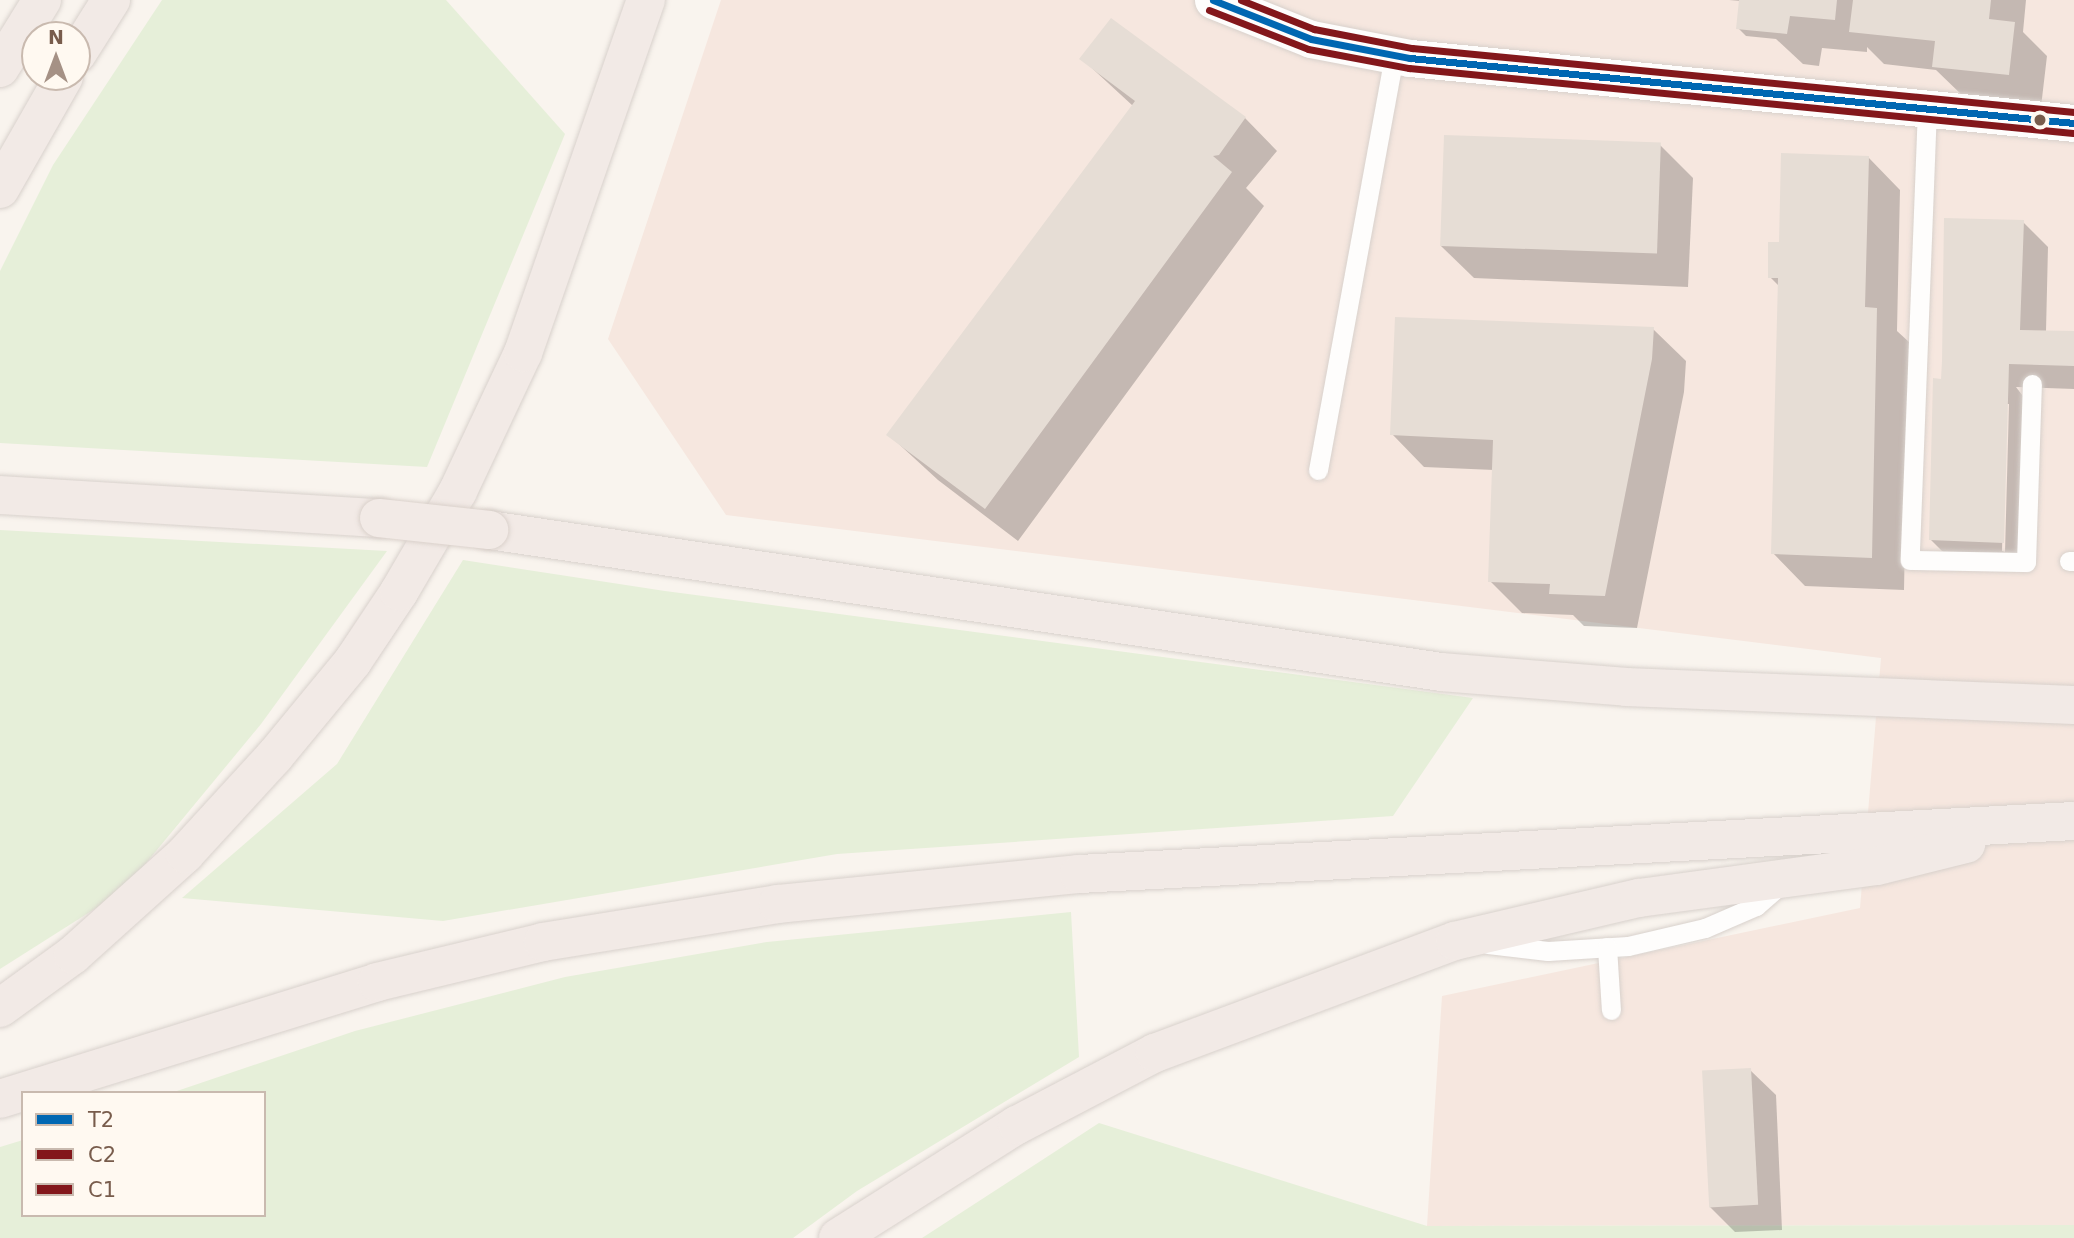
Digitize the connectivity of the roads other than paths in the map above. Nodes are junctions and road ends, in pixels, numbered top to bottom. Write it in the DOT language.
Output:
graph roads {
  1 [pos="42,0"];
  2 [pos="111,0"];
  3 [pos="646,0"];
  4 [pos="1213,0"];
  5 [pos="91,32"];
  6 [pos="1394,55"];
  7 [pos="0,68"];
  8 [pos="56,91"];
  9 [pos="1927,108"];
  10 [pos="2074,123"];
  11 [pos="0,189"];
  12 [pos="2032,384"];
  13 [pos="1318,470"];
  14 [pos="0,495"];
  15 [pos="2074,705"];
  16 [pos="2065,822"];
  17 [pos="1789,877"];
  18 [pos="1455,940"];
  19 [pos="1607,947"];
  20 [pos="0,1008"];
  21 [pos="1611,1010"];
  22 [pos="26,1091"];
  23 [pos="21,1092"];
  24 [pos="0,1099"];
  25 [pos="838,1238"];
  1 -- 7 [label="highway"];
  2 -- 5 [label="highway"];
  3 -- 20 [label="highway"];
  4 -- 6 [label="street"];
  6 -- 9 [label="street"];
  6 -- 13 [label="lane"];
  8 -- 11 [label="highway"];
  9 -- 10 [label="street"];
  9 -- 12 [label="lane"];
  14 -- 15 [label="highway, bridge"];
  16 -- 17 [label="highway"];
  16 -- 22 [label="highway"];
  17 -- 18 [label="highway"];
  17 -- 19 [label="lane"];
  18 -- 19 [label="lane"];
  18 -- 25 [label="highway"];
  19 -- 21 [label="lane"];
  23 -- 24 [label="highway"];
}
